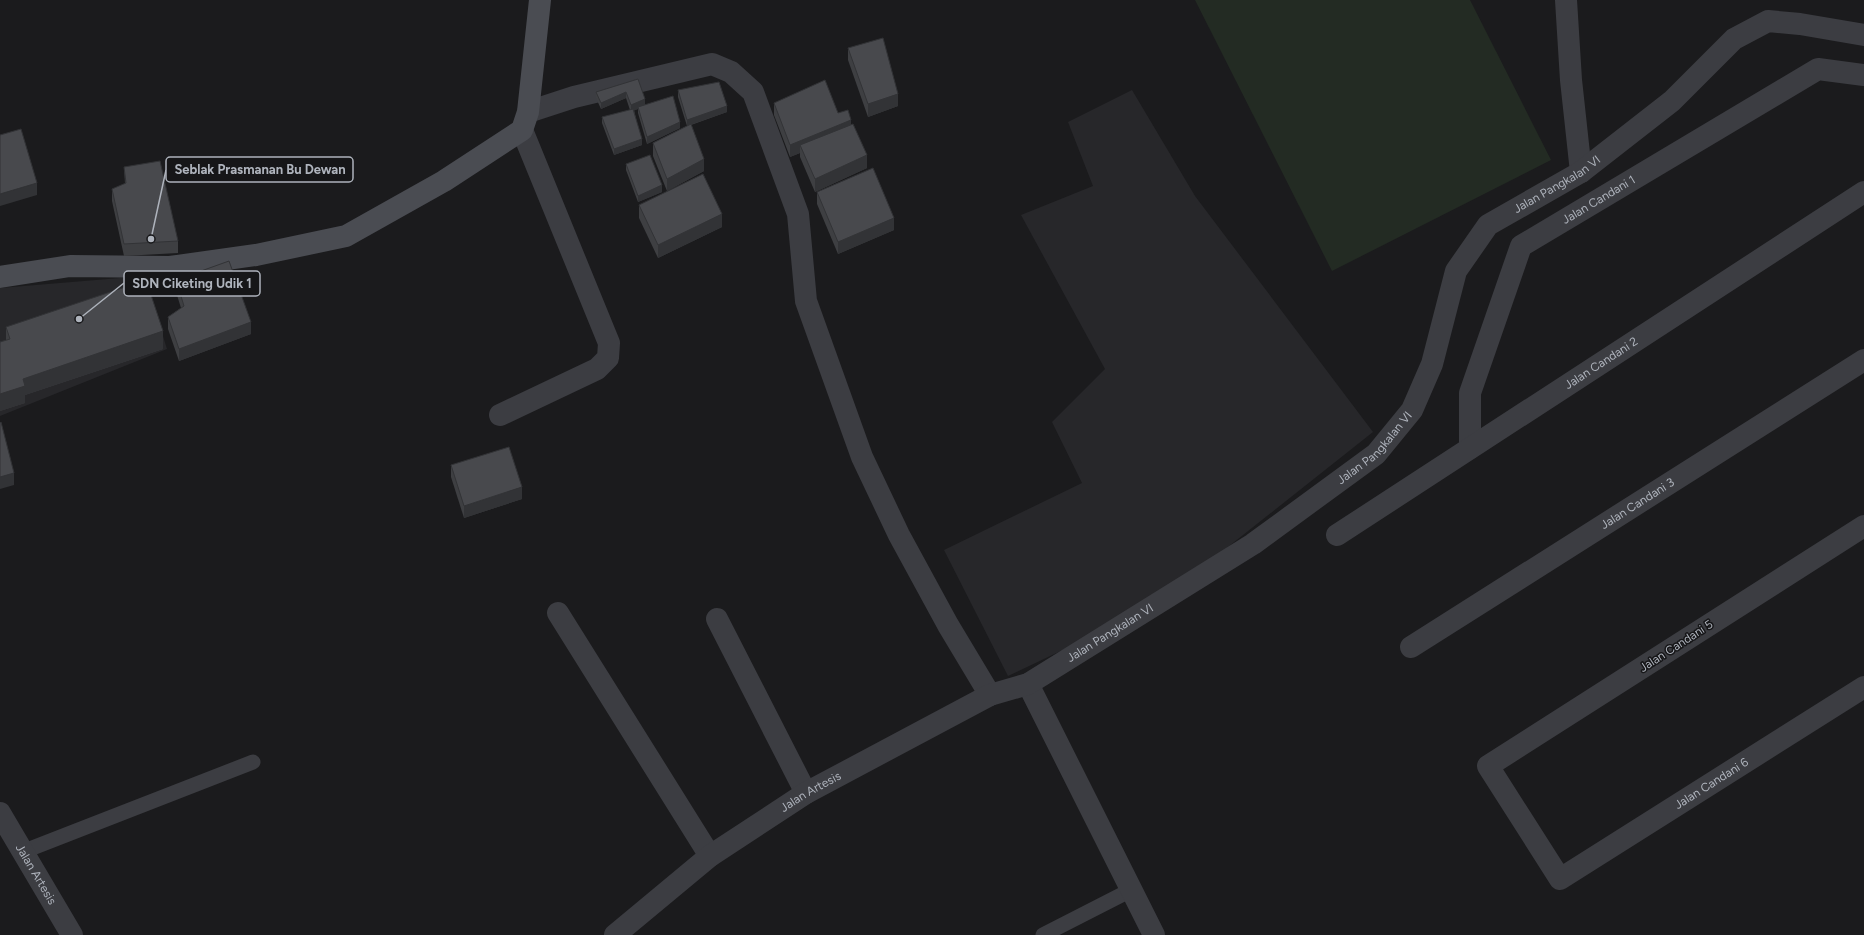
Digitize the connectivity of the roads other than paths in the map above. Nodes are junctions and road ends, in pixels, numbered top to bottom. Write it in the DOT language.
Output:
graph roads {
  1 [pos="540,0"];
  2 [pos="1566,0"];
  3 [pos="1864,34"];
  4 [pos="1864,74"];
  5 [pos="525,121"];
  6 [pos="1581,172"];
  7 [pos="1864,192"];
  8 [pos="0,277"];
  9 [pos="1864,360"];
  10 [pos="500,415"];
  11 [pos="1470,448"];
  12 [pos="1864,526"];
  13 [pos="1337,535"];
  14 [pos="558,613"];
  15 [pos="716,619"];
  16 [pos="1411,647"];
  17 [pos="1028,684"];
  18 [pos="1864,687"];
  19 [pos="990,695"];
  20 [pos="253,762"];
  21 [pos="806,793"];
  22 [pos="0,812"];
  23 [pos="22,852"];
  24 [pos="710,856"];
  25 [pos="1560,879"];
  26 [pos="1131,890"];
  27 [pos="72,935"];
  28 [pos="615,935"];
  29 [pos="1043,935"];
  30 [pos="1154,935"];
  1 -- 5 [label="street"];
  2 -- 6 [label="street"];
  3 -- 6 [label="street, Jalan Pangkalan VI"];
  4 -- 11 [label="street, Jalan Candani 1"];
  5 -- 8 [label="street"];
  5 -- 10 [label="street"];
  5 -- 19 [label="street"];
  6 -- 17 [label="street, Jalan Pangkalan VI"];
  7 -- 11 [label="street, Jalan Candani 2"];
  9 -- 16 [label="street, Jalan Candani 3"];
  11 -- 13 [label="street, Jalan Candani 2"];
  12 -- 25 [label="street, Jalan Candani 5"];
  14 -- 24 [label="street"];
  15 -- 21 [label="street"];
  17 -- 19 [label="street, Jalan Artesis"];
  17 -- 26 [label="street"];
  18 -- 25 [label="street, Jalan Candani 6"];
  19 -- 21 [label="street, Jalan Artesis"];
  20 -- 23 [label="lane"];
  21 -- 24 [label="street, Jalan Artesis"];
  22 -- 23 [label="street, Jalan Artesis"];
  23 -- 27 [label="street, Jalan Artesis"];
  24 -- 28 [label="street, Jalan Artesis"];
  26 -- 29 [label="lane"];
  26 -- 30 [label="street"];
}
